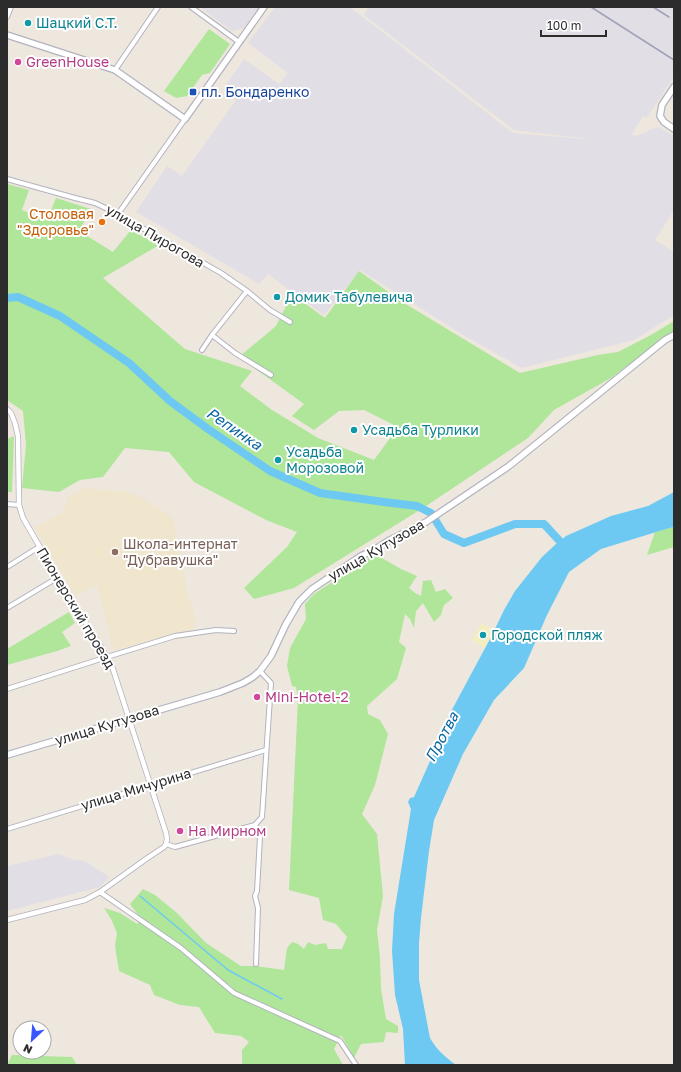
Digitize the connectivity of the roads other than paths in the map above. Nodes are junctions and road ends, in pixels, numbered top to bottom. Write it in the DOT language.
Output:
graph roads {
  1 [pos="11,7"];
  2 [pos="158,7"];
  3 [pos="191,7"];
  4 [pos="264,7"];
  5 [pos="7,17"];
  6 [pos="7,35"];
  7 [pos="239,42"];
  8 [pos="115,70"];
  9 [pos="674,87"];
  10 [pos="185,119"];
  11 [pos="674,129"];
  12 [pos="7,179"];
  13 [pos="118,214"];
  14 [pos="247,291"];
  15 [pos="290,322"];
  16 [pos="212,335"];
  17 [pos="674,336"];
  18 [pos="202,350"];
  19 [pos="271,375"];
  20 [pos="7,408"];
  21 [pos="7,504"];
  22 [pos="19,505"];
  23 [pos="39,547"];
  24 [pos="7,567"];
  25 [pos="57,578"];
  26 [pos="7,608"];
  27 [pos="234,631"];
  28 [pos="107,657"];
  29 [pos="260,670"];
  30 [pos="7,690"];
  31 [pos="130,718"];
  32 [pos="266,750"];
  33 [pos="7,755"];
  34 [pos="151,784"];
  35 [pos="255,825"];
  36 [pos="7,829"];
  37 [pos="166,844"];
  38 [pos="100,892"];
  39 [pos="7,920"];
  40 [pos="256,964"];
  41 [pos="356,1065"];
  1 -- 5 [label="street"];
  2 -- 8 [label="street"];
  3 -- 7 [label="street"];
  4 -- 7 [label="main road"];
  6 -- 8 [label="main road"];
  7 -- 10 [label="main road"];
  8 -- 10 [label="main road"];
  9 -- 11 [label="main road"];
  10 -- 13 [label="street"];
  12 -- 13 [label="street, улица Пирогова"];
  13 -- 14 [label="street, улица Пирогова"];
  14 -- 15 [label="street, улица Пирогова"];
  14 -- 16 [label="street"];
  16 -- 18 [label="street"];
  16 -- 19 [label="street"];
  17 -- 29 [label="main road, улица Кутузова"];
  20 -- 22 [label="street, Пионерский проезд"];
  21 -- 22 [label="street"];
  22 -- 23 [label="street, Пионерский проезд"];
  23 -- 24 [label="street"];
  23 -- 25 [label="street, Пионерский проезд"];
  25 -- 26 [label="street"];
  25 -- 28 [label="street, Пионерский проезд"];
  27 -- 28 [label="street"];
  28 -- 30 [label="street"];
  28 -- 31 [label="street, Пионерский проезд"];
  29 -- 31 [label="main road, улица Кутузова"];
  29 -- 32 [label="street"];
  31 -- 33 [label="main road, улица Кутузова"];
  31 -- 34 [label="street, Пионерский проезд"];
  32 -- 34 [label="street, улица Мичурина"];
  32 -- 35 [label="street"];
  34 -- 36 [label="street, улица Мичурина"];
  34 -- 37 [label="street, Пионерский проезд"];
  35 -- 37 [label="street"];
  35 -- 40 [label="street"];
  37 -- 38 [label="street"];
  38 -- 39 [label="street"];
  38 -- 41 [label="street"];
}
